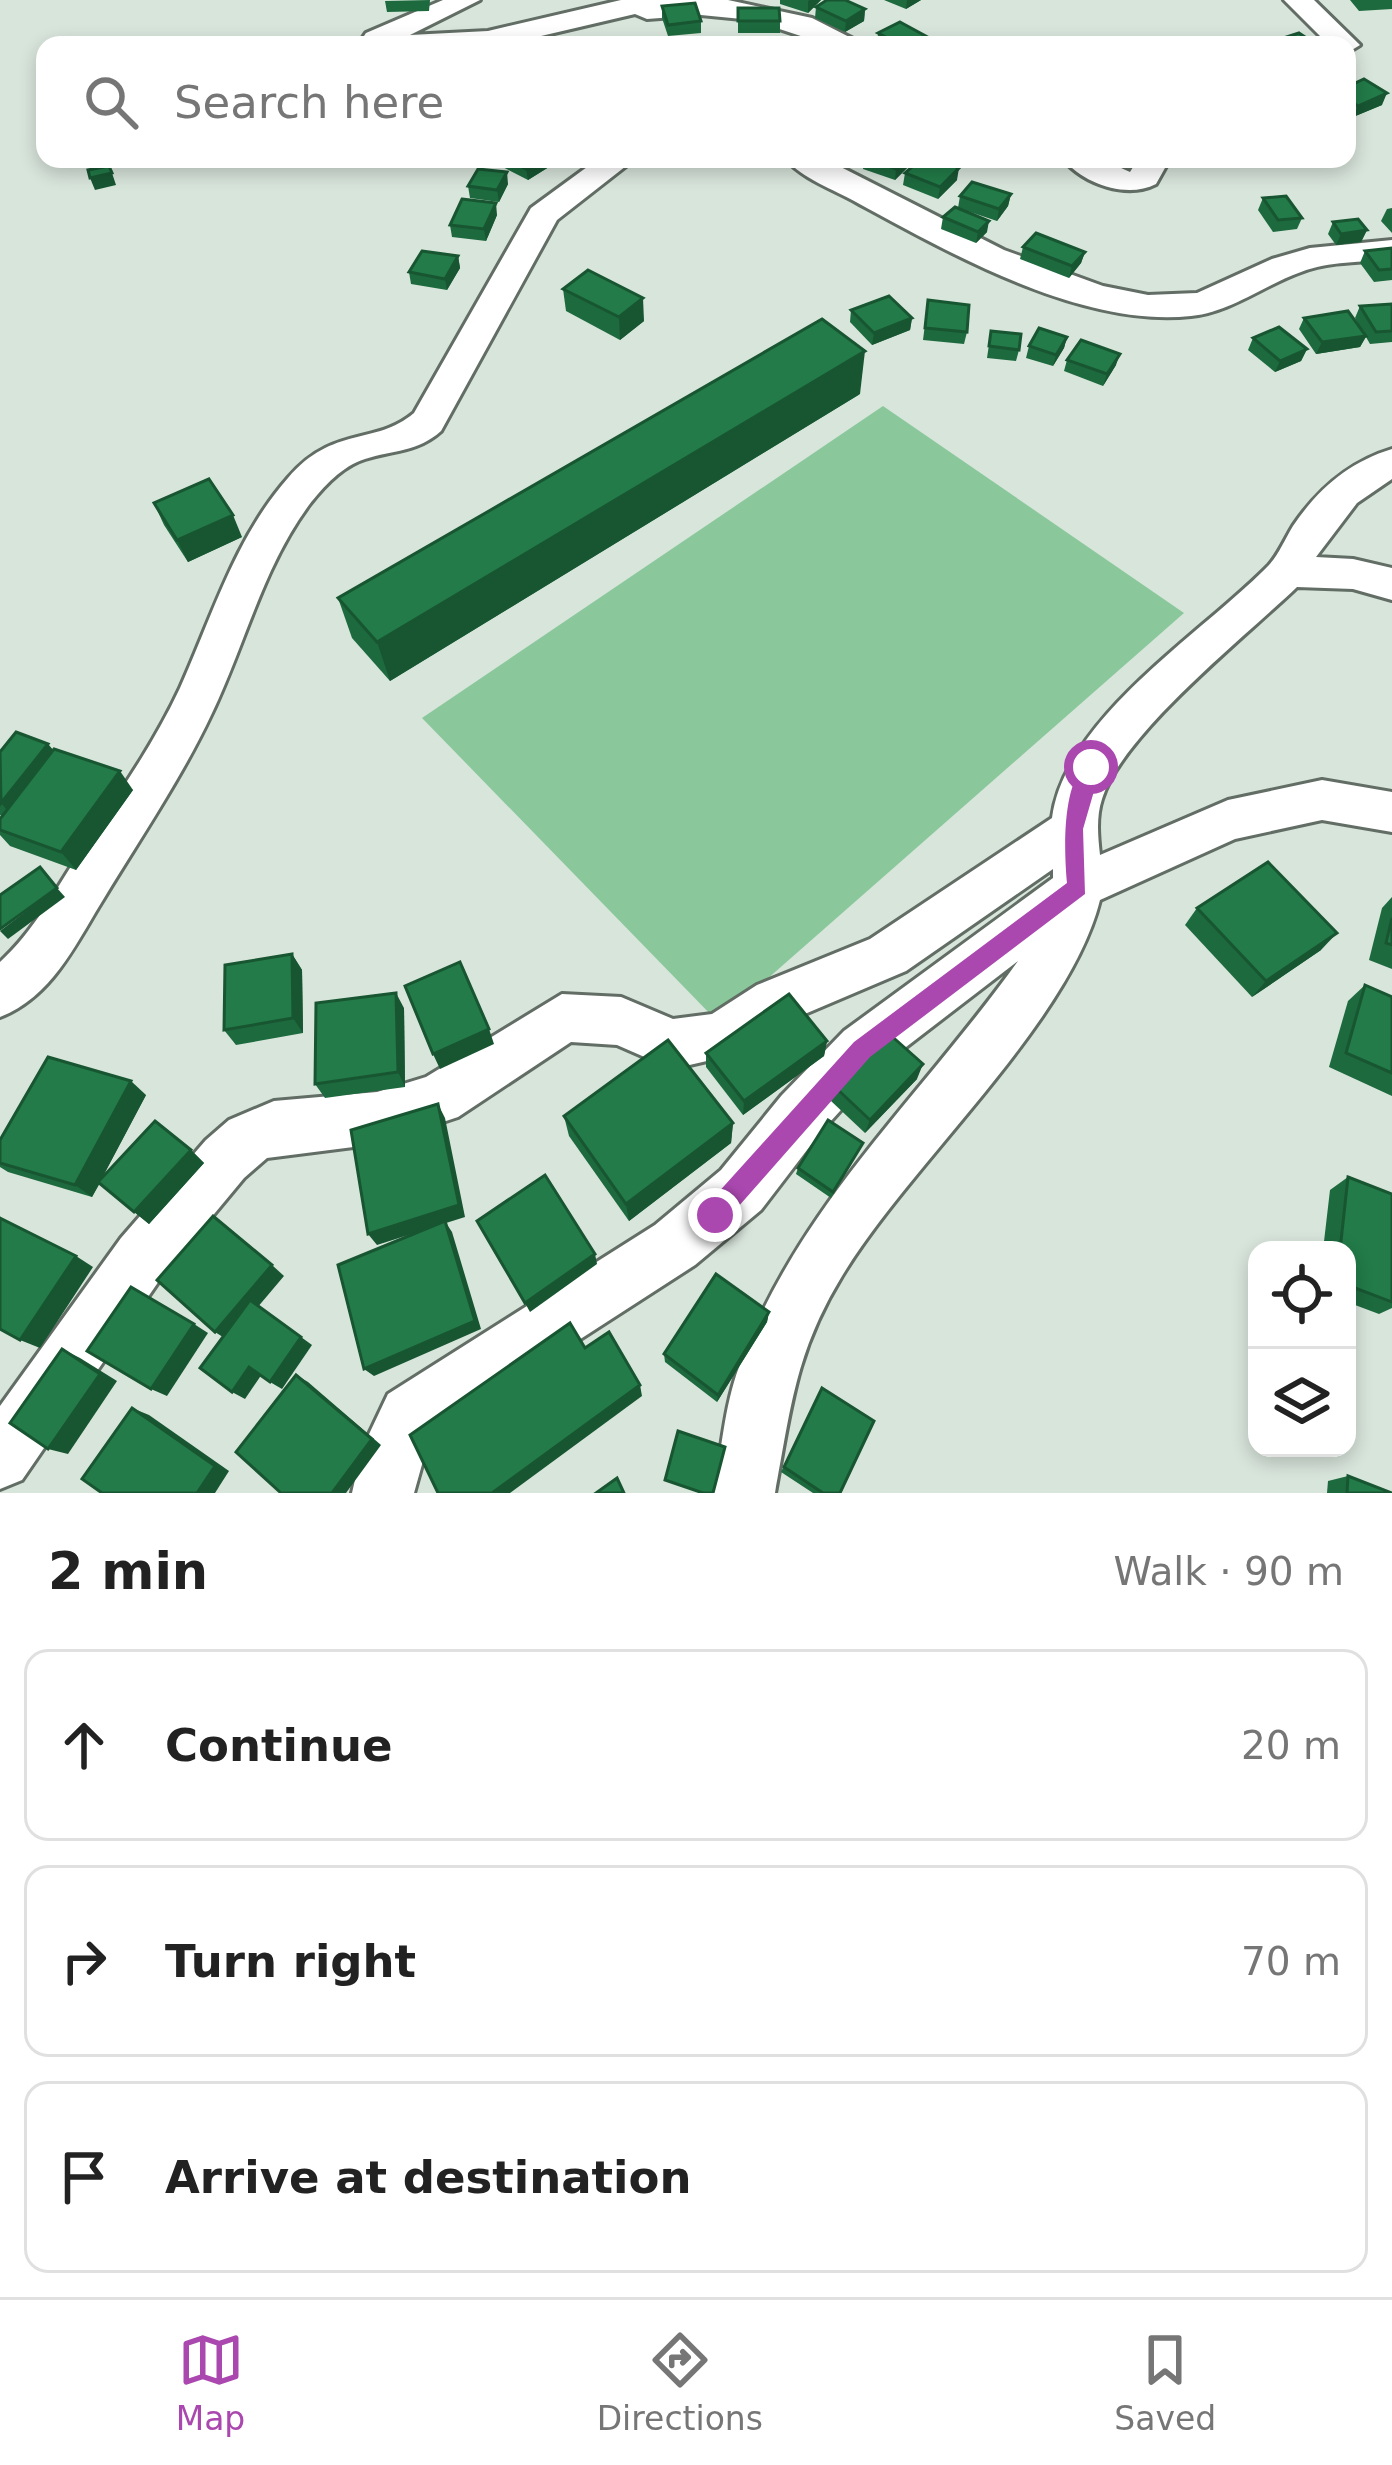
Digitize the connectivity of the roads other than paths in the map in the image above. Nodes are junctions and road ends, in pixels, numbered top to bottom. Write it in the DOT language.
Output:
graph roads {
  1 [pos="466,0"];
  2 [pos="1298,0"];
  3 [pos="717,1"];
  4 [pos="674,4"];
  5 [pos="383,36"];
  6 [pos="505,36"];
  7 [pos="587,36"];
  8 [pos="720,36"];
  9 [pos="831,36"];
  10 [pos="1337,36"];
  11 [pos="605,168"];
  12 [pos="818,168"];
  13 [pos="1093,168"];
  14 [pos="1149,168"];
  15 [pos="1392,250"];
  16 [pos="1392,463"];
  17 [pos="1288,571"];
  18 [pos="1392,584"];
  19 [pos="1392,812"];
  20 [pos="1072,829"];
  21 [pos="1078,887"];
  22 [pos="0,993"];
  23 [pos="0,1457"];
  24 [pos="382,1493"];
  25 [pos="744,1493"];
  1 -- 5 [label="street"];
  2 -- 10 [label="street"];
  3 -- 4 [label="street"];
  3 -- 8 [label="street"];
  3 -- 9 [label="street"];
  4 -- 6 [label="street"];
  4 -- 7 [label="street"];
  11 -- 22 [label="street"];
  12 -- 15 [label="street"];
  13 -- 14 [label="street"];
  16 -- 17 [label="street"];
  17 -- 18 [label="street"];
  17 -- 20 [label="street"];
  19 -- 21 [label="street"];
  20 -- 21 [label="street"];
  20 -- 23 [label="street"];
  21 -- 24 [label="street"];
  21 -- 25 [label="street"];
}
